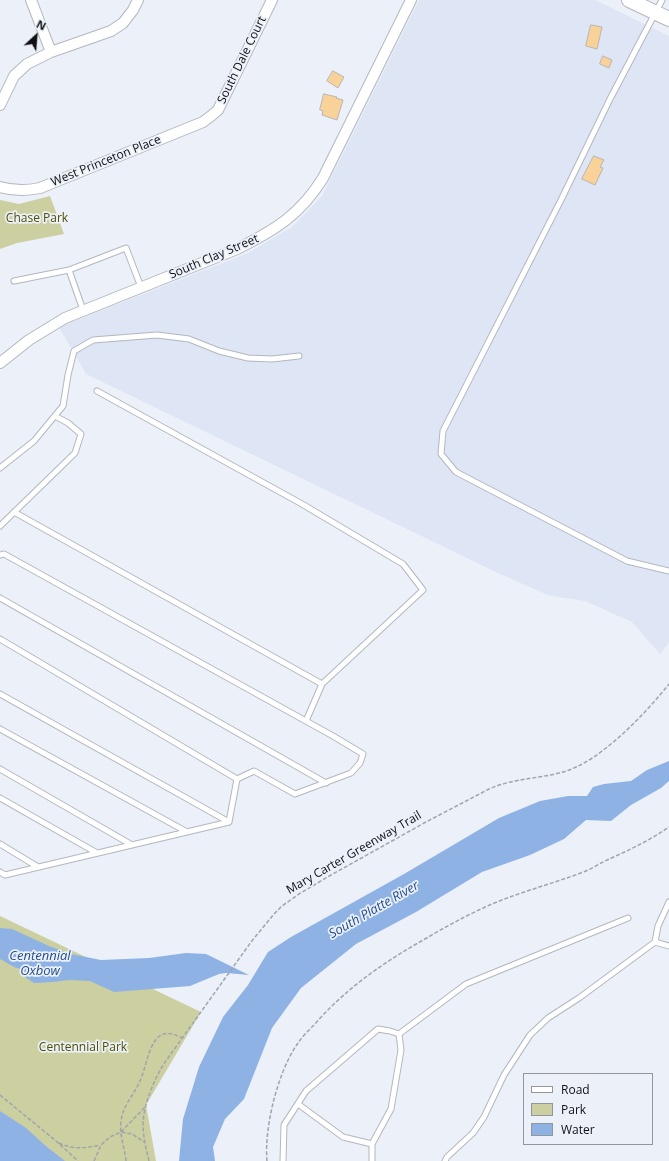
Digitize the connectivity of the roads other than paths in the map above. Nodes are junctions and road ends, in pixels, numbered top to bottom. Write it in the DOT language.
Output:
graph roads {
  1 [pos="31,0"];
  2 [pos="138,0"];
  3 [pos="272,0"];
  4 [pos="411,0"];
  5 [pos="629,0"];
  6 [pos="662,0"];
  7 [pos="656,13"];
  8 [pos="669,19"];
  9 [pos="51,52"];
  10 [pos="0,105"];
  11 [pos="209,118"];
  12 [pos="0,187"];
  13 [pos="69,270"];
  14 [pos="14,281"];
  15 [pos="141,287"];
  16 [pos="83,310"];
  17 [pos="299,356"];
  18 [pos="0,362"];
  19 [pos="97,391"];
  20 [pos="55,416"];
  21 [pos="0,468"];
  22 [pos="14,512"];
  23 [pos="0,526"];
  24 [pos="0,555"];
  25 [pos="669,571"];
  26 [pos="0,598"];
  27 [pos="0,639"];
  28 [pos="322,684"];
  29 [pos="0,694"];
  30 [pos="306,721"];
  31 [pos="0,729"];
  32 [pos="0,769"];
  33 [pos="236,779"];
  34 [pos="326,783"];
  35 [pos="0,798"];
  36 [pos="229,822"];
  37 [pos="187,832"];
  38 [pos="0,844"];
  39 [pos="132,845"];
  40 [pos="97,853"];
  41 [pos="38,867"];
  42 [pos="0,872"];
  43 [pos="669,902"];
  44 [pos="628,918"];
  45 [pos="655,942"];
  46 [pos="669,946"];
  47 [pos="399,1034"];
  48 [pos="298,1104"];
  49 [pos="372,1144"];
  50 [pos="283,1161"];
  51 [pos="372,1161"];
  52 [pos="445,1161"];
  1 -- 9 [label="street"];
  2 -- 9 [label="street"];
  3 -- 11 [label="street, South Dale Court"];
  4 -- 15 [label="street, South Clay Street"];
  5 -- 7 [label="main road"];
  6 -- 7 [label="lane"];
  7 -- 8 [label="main road"];
  7 -- 25 [label="lane"];
  9 -- 10 [label="street"];
  11 -- 12 [label="street, West Princeton Place"];
  13 -- 14 [label="lane"];
  13 -- 15 [label="lane"];
  13 -- 16 [label="lane"];
  15 -- 16 [label="street, South Clay Street"];
  16 -- 18 [label="street, South Clay Street"];
  17 -- 20 [label="lane"];
  19 -- 28 [label="lane"];
  20 -- 21 [label="lane"];
  20 -- 22 [label="lane"];
  22 -- 23 [label="lane"];
  22 -- 28 [label="lane"];
  24 -- 30 [label="lane"];
  26 -- 34 [label="lane"];
  27 -- 33 [label="lane"];
  28 -- 30 [label="lane"];
  29 -- 36 [label="lane"];
  30 -- 34 [label="lane"];
  31 -- 37 [label="lane"];
  32 -- 39 [label="lane"];
  33 -- 34 [label="lane"];
  33 -- 36 [label="lane"];
  35 -- 40 [label="lane"];
  36 -- 37 [label="lane"];
  37 -- 39 [label="lane"];
  38 -- 41 [label="lane"];
  39 -- 40 [label="lane"];
  40 -- 41 [label="lane"];
  41 -- 42 [label="lane"];
  43 -- 45 [label="lane"];
  44 -- 47 [label="lane"];
  45 -- 46 [label="lane"];
  45 -- 52 [label="lane"];
  47 -- 48 [label="lane"];
  47 -- 49 [label="lane"];
  48 -- 49 [label="lane"];
  48 -- 50 [label="lane"];
  49 -- 51 [label="lane"];
}
